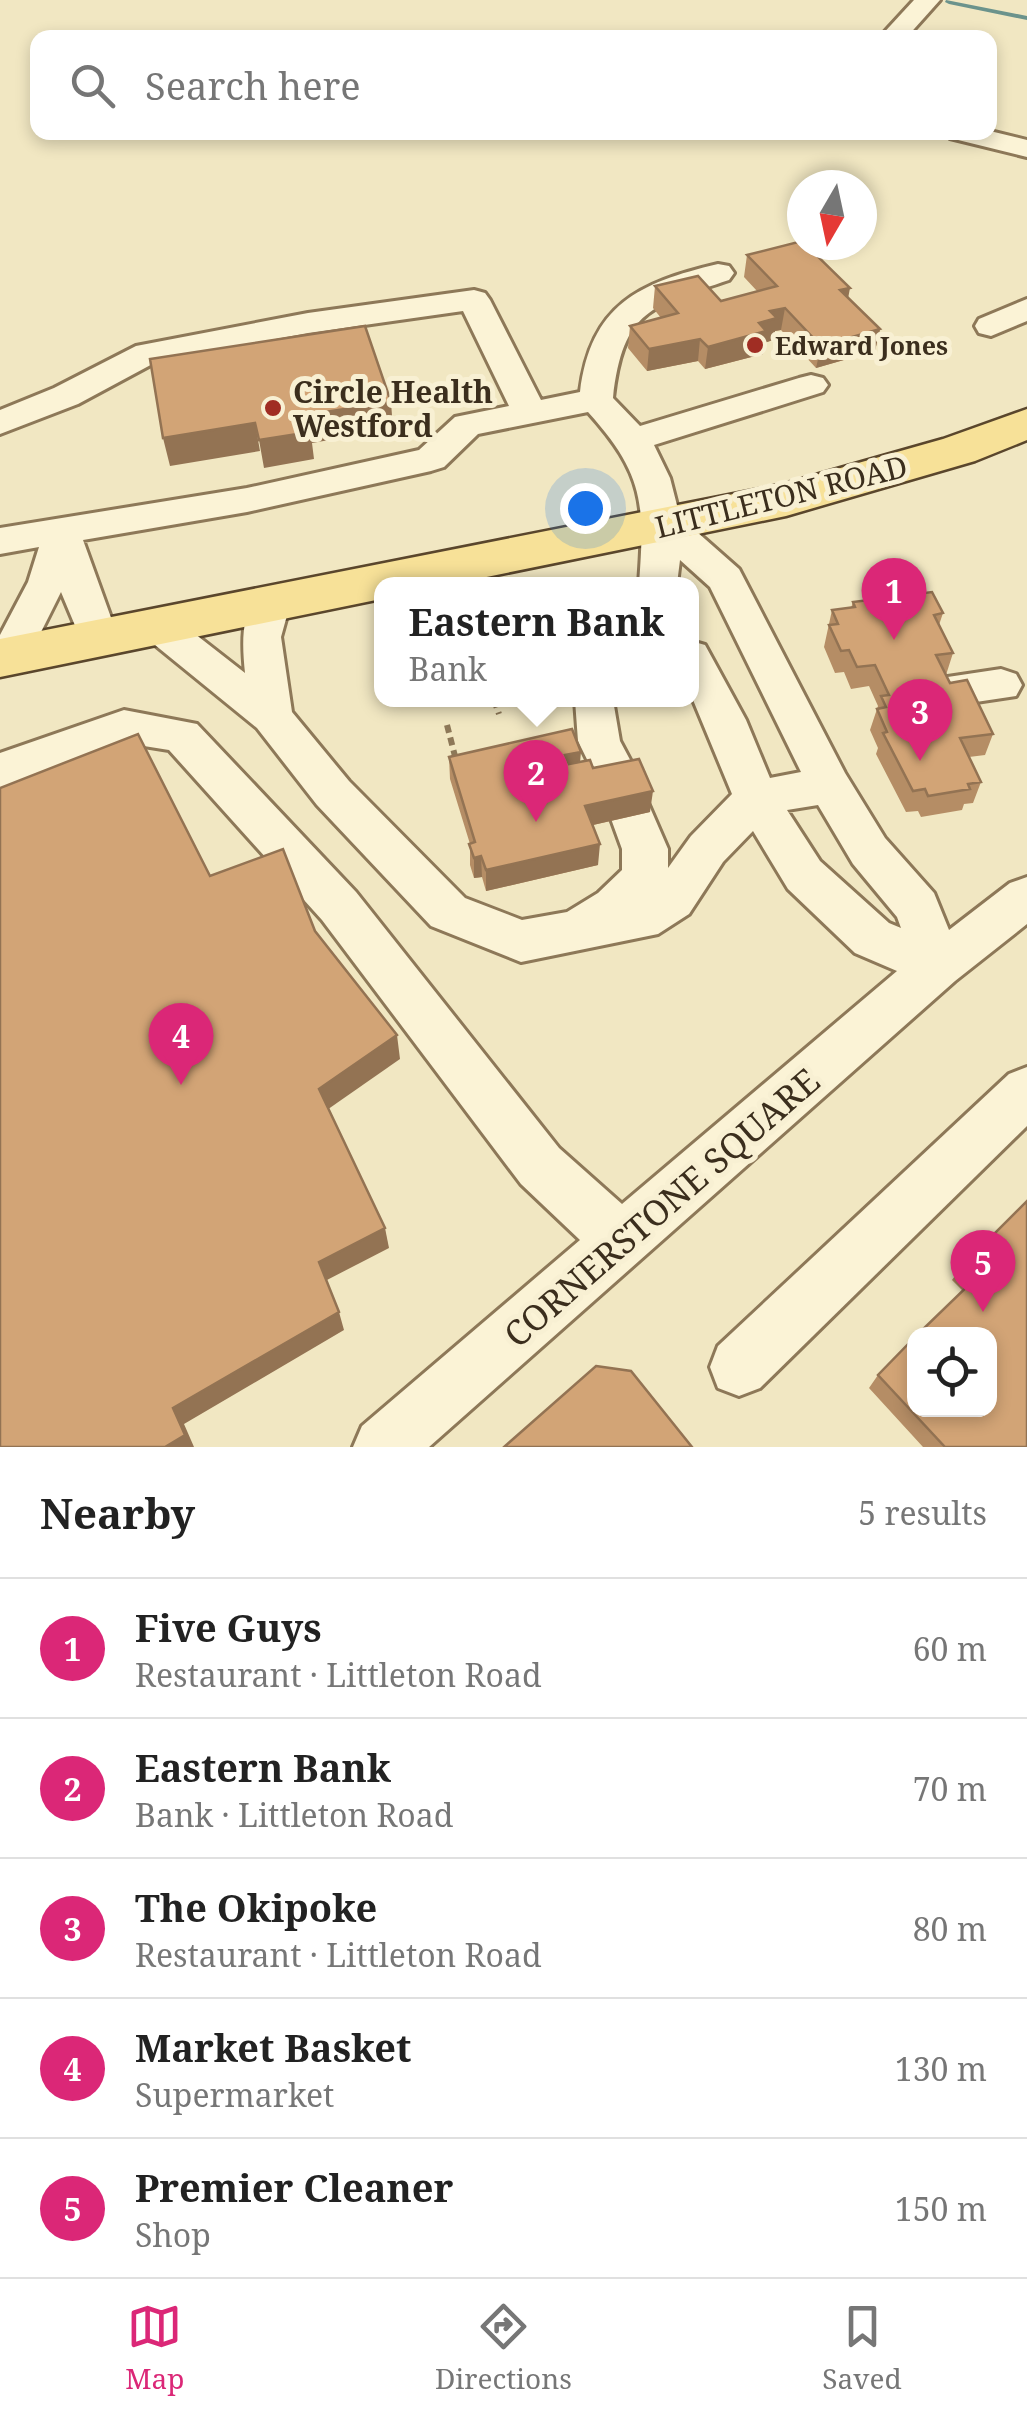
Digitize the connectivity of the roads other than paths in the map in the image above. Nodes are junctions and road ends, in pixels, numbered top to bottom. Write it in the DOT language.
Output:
graph roads {
  1 [pos="928,0"];
  2 [pos="899,30"];
  3 [pos="990,140"];
  4 [pos="1027,150"];
  5 [pos="718,273"];
  6 [pos="1027,309"];
  7 [pos="992,326"];
  8 [pos="811,385"];
  9 [pos="596,400"];
  10 [pos="530,413"];
  11 [pos="0,422"];
  12 [pos="1027,423"];
  13 [pos="634,440"];
  14 [pos="665,526"];
  15 [pos="63,532"];
  16 [pos="0,541"];
  17 [pos="401,577"];
  18 [pos="659,577"];
  19 [pos="374,582"];
  20 [pos="271,602"];
  21 [pos="158,626"];
  22 [pos="98,637"];
  23 [pos="4,658"];
  24 [pos="699,672"];
  25 [pos="1001,685"];
  26 [pos="936,692"];
  27 [pos="594,707"];
  28 [pos="272,717"];
  29 [pos="0,771"];
  30 [pos="829,784"];
  31 [pos="756,798"];
  32 [pos="1027,896"];
  33 [pos="573,934"];
  34 [pos="938,966"];
  35 [pos="1027,1091"];
  36 [pos="624,1242"];
  37 [pos="740,1367"];
  38 [pos="383,1447"];
  1 -- 2 [label="lane"];
  3 -- 4 [label="lane"];
  5 -- 9 [label="lane"];
  6 -- 7 [label="lane"];
  8 -- 13 [label="lane"];
  9 -- 10 [label="lane"];
  9 -- 13 [label="lane"];
  10 -- 11 [label="lane"];
  10 -- 15 [label="lane"];
  12 -- 14 [label="main road, LITTLETON ROAD"];
  13 -- 14 [label="lane"];
  14 -- 17 [label="main road, LITTLETON ROAD"];
  14 -- 18 [label="lane"];
  14 -- 30 [label="lane"];
  15 -- 16 [label="lane"];
  15 -- 22 [label="lane"];
  15 -- 23 [label="lane"];
  19 -- 20 [label="main road, LITTLETON ROAD"];
  20 -- 21 [label="main road, LITTLETON ROAD"];
  20 -- 28 [label="lane"];
  21 -- 22 [label="main road, LITTLETON ROAD"];
  21 -- 28 [label="lane"];
  22 -- 23 [label="main road, LITTLETON ROAD"];
  24 -- 31 [label="lane"];
  25 -- 26 [label="lane"];
  27 -- 33 [label="lane"];
  28 -- 33 [label="lane"];
  29 -- 36 [label="lane"];
  30 -- 31 [label="lane"];
  30 -- 34 [label="lane"];
  31 -- 33 [label="lane"];
  31 -- 34 [label="lane"];
  32 -- 34 [label="lane, CORNERSTONE SQUARE"];
  34 -- 36 [label="lane, CORNERSTONE SQUARE"];
  35 -- 37 [label="lane"];
  36 -- 38 [label="lane, CORNERSTONE SQUARE"];
}
